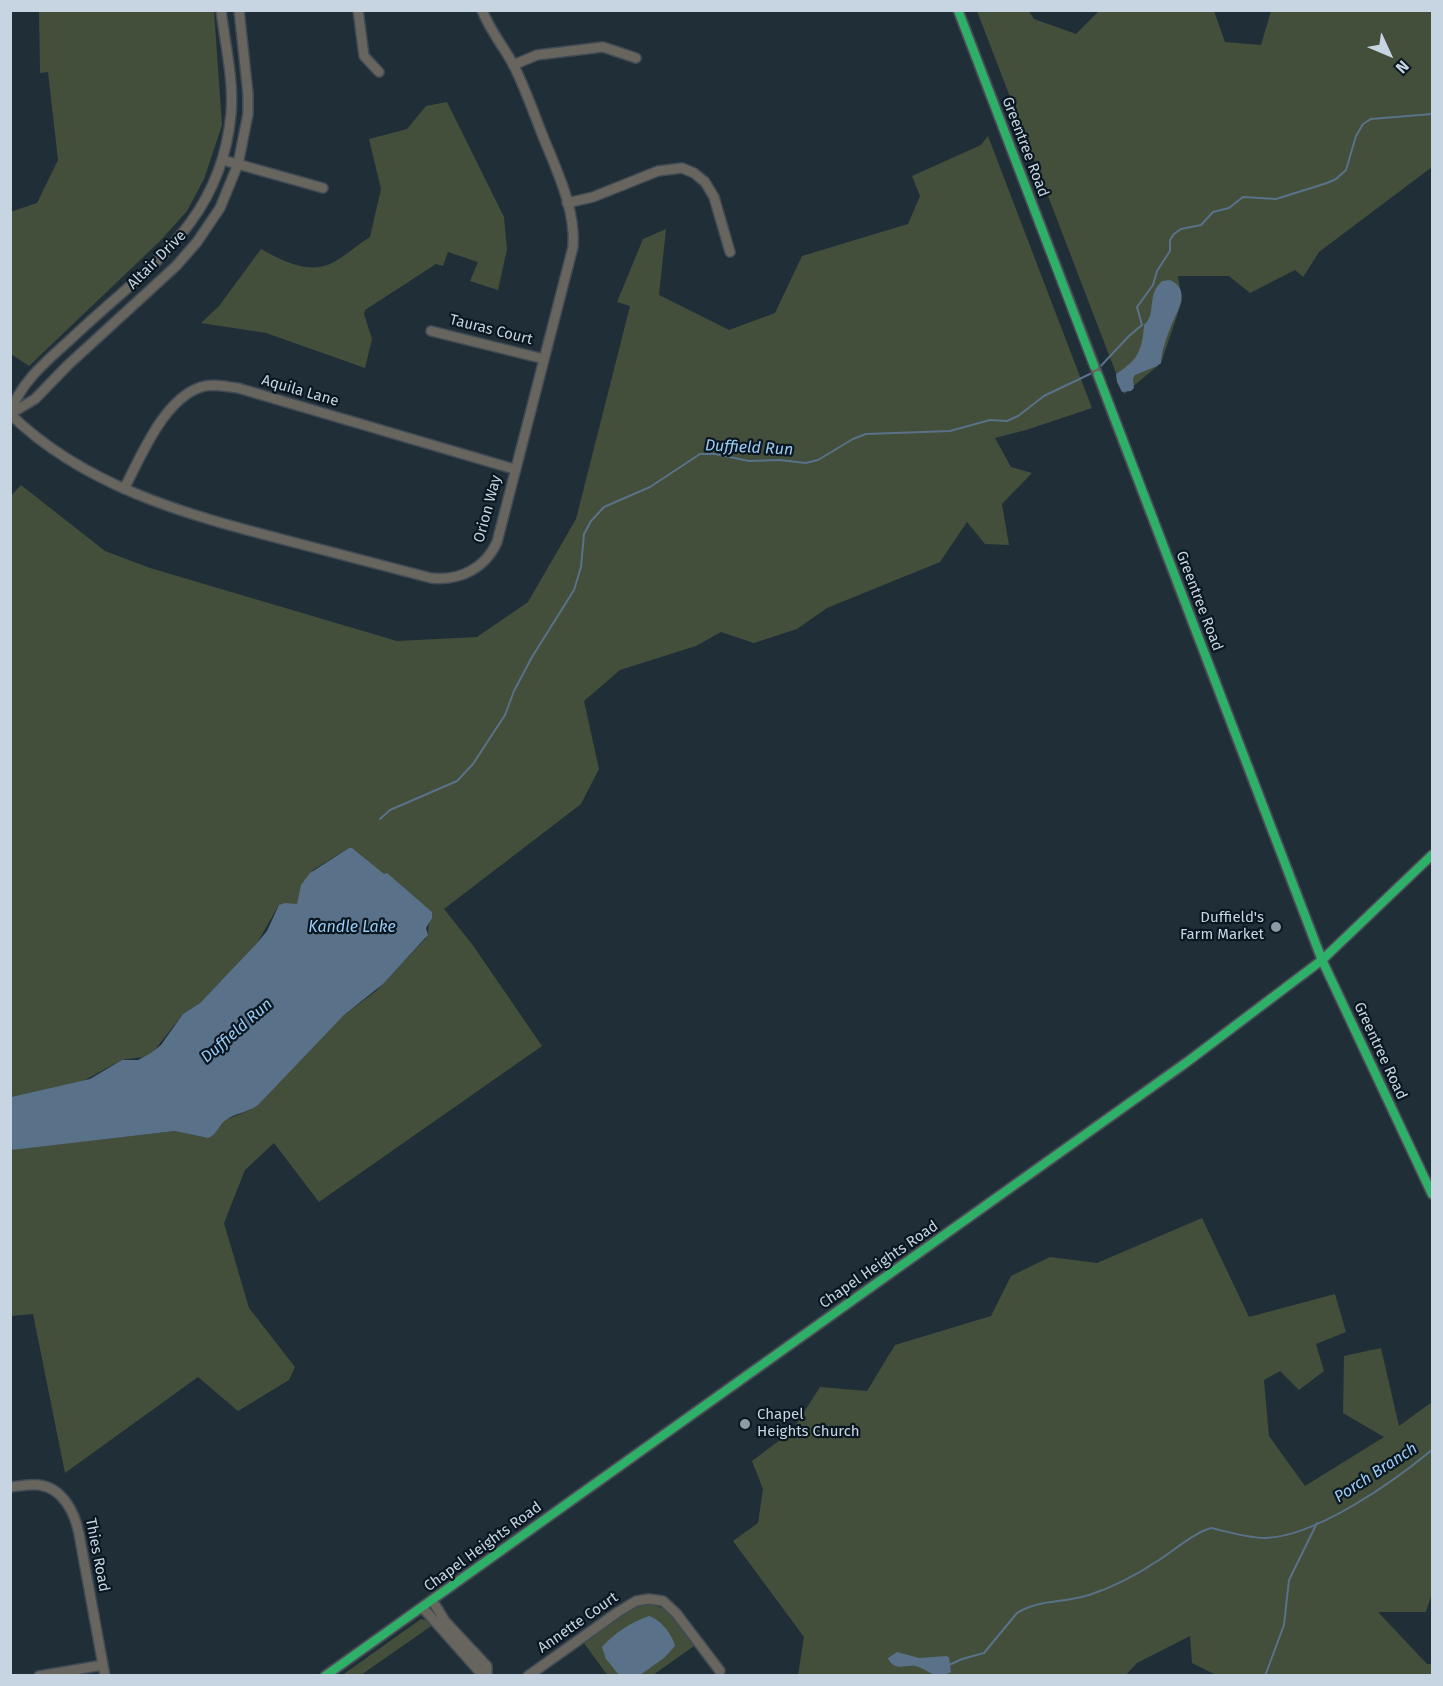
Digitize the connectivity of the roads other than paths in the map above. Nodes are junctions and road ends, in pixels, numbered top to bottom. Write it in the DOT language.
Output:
graph roads {
  1 [pos="221,10"];
  2 [pos="239,10"];
  3 [pos="358,10"];
  4 [pos="482,10"];
  5 [pos="958,10"];
  6 [pos="240,27"];
  7 [pos="223,29"];
  8 [pos="636,58"];
  9 [pos="513,65"];
  10 [pos="380,72"];
  11 [pos="223,160"];
  12 [pos="238,164"];
  13 [pos="323,188"];
  14 [pos="567,203"];
  15 [pos="730,252"];
  16 [pos="431,331"];
  17 [pos="544,359"];
  18 [pos="10,414"];
  19 [pos="514,469"];
  20 [pos="124,489"];
  21 [pos="1432,855"];
  22 [pos="1322,960"];
  23 [pos="1432,1194"];
  24 [pos="10,1487"];
  25 [pos="432,1600"];
  26 [pos="422,1607"];
  27 [pos="103,1665"];
  28 [pos="720,1671"];
  29 [pos="39,1676"];
  30 [pos="105,1676"];
  31 [pos="325,1676"];
  32 [pos="487,1676"];
  33 [pos="528,1676"];
  1 -- 7 [label="street, Altair Drive"];
  2 -- 6 [label="street, Altair Drive"];
  3 -- 10 [label="street"];
  4 -- 9 [label="street, Orion Way"];
  5 -- 22 [label="street, Greentree Road"];
  6 -- 7 [label="street"];
  6 -- 12 [label="street, Altair Drive"];
  7 -- 11 [label="street, Altair Drive"];
  8 -- 9 [label="street"];
  9 -- 14 [label="street, Orion Way"];
  11 -- 12 [label="street"];
  11 -- 18 [label="street, Altair Drive"];
  12 -- 13 [label="street"];
  12 -- 18 [label="street, Altair Drive"];
  14 -- 15 [label="street"];
  14 -- 17 [label="street, Orion Way"];
  16 -- 17 [label="street, Tauras Court"];
  17 -- 19 [label="street, Orion Way"];
  18 -- 20 [label="street, Orion Way"];
  19 -- 20 [label="street, Aquila Lane"];
  19 -- 20 [label="street, Orion Way"];
  21 -- 22 [label="street, Chapel Heights Road"];
  22 -- 23 [label="street, Greentree Road"];
  22 -- 25 [label="street, Chapel Heights Road"];
  24 -- 27 [label="street, Thies Road"];
  25 -- 26 [label="street, Chapel Heights Road"];
  25 -- 32 [label="street"];
  26 -- 31 [label="street, Chapel Heights Road"];
  26 -- 32 [label="street"];
  27 -- 29 [label="street"];
  27 -- 30 [label="street, Thies Road"];
  28 -- 33 [label="street, Annette Court"];
}
